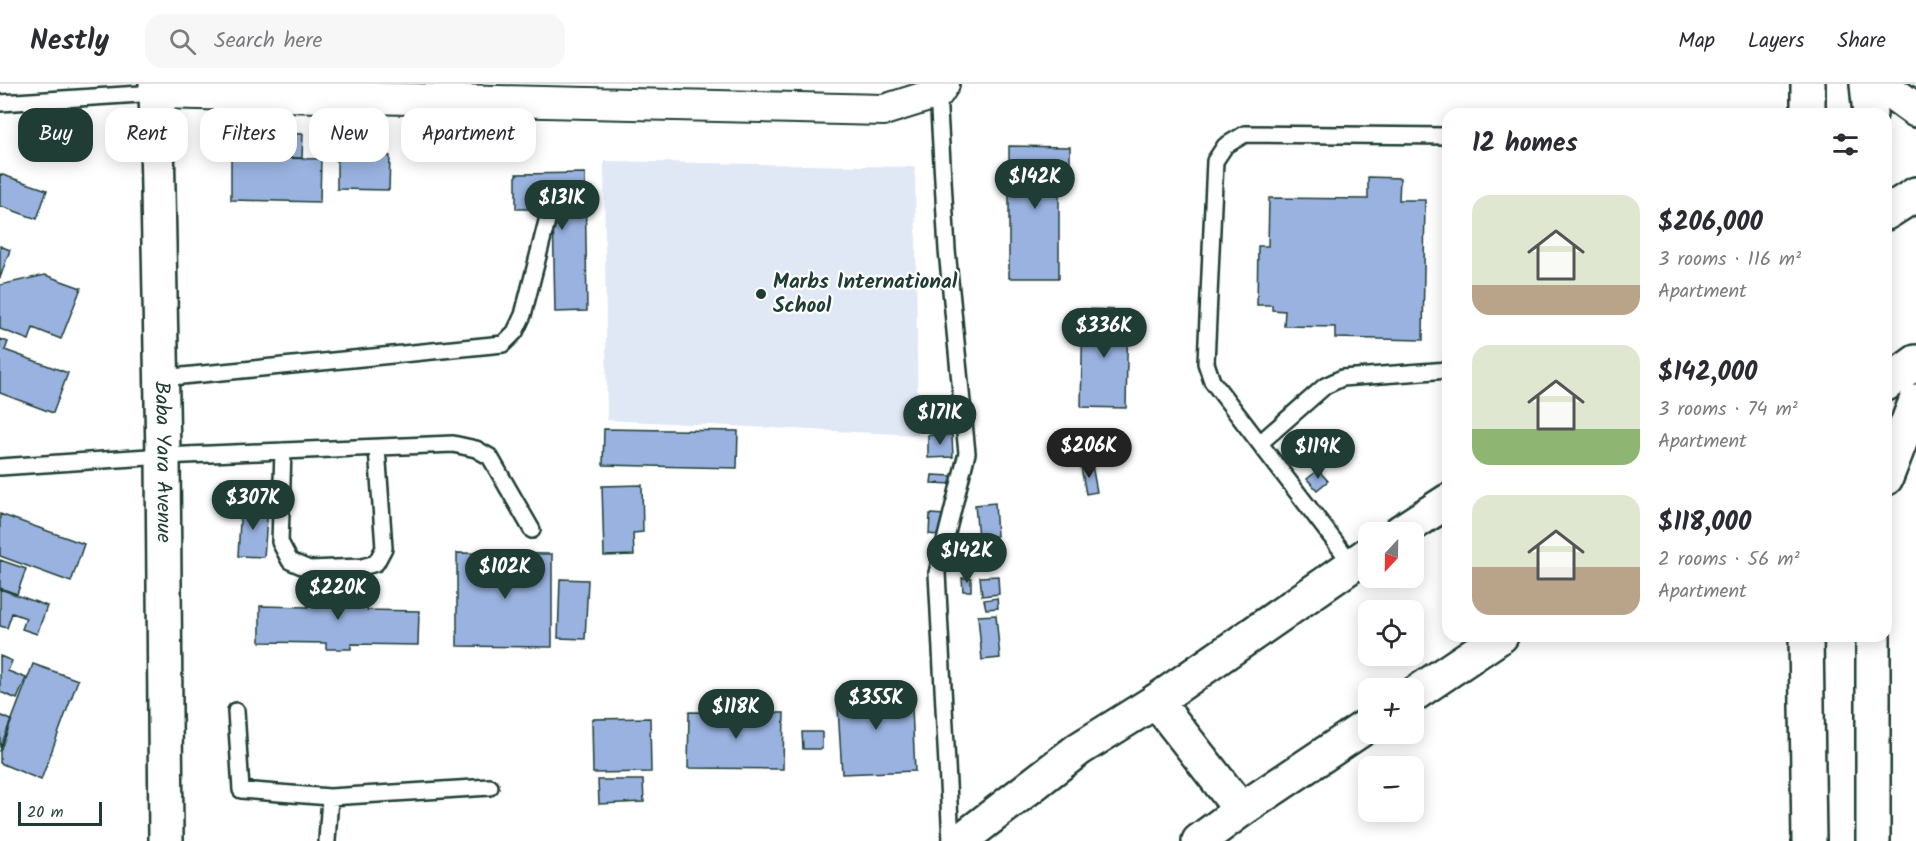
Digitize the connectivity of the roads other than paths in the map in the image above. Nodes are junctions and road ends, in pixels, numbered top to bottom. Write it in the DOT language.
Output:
graph roads {
  1 [pos="1808,84"];
  2 [pos="1867,84"];
  3 [pos="1885,84"];
  4 [pos="156,88"];
  5 [pos="941,88"];
  6 [pos="0,104"];
  7 [pos="1808,108"];
  8 [pos="1869,108"];
  9 [pos="1916,111"];
  10 [pos="1442,136"];
  11 [pos="1916,194"];
  12 [pos="1892,209"];
  13 [pos="548,221"];
  14 [pos="1916,362"];
  15 [pos="1442,370"];
  16 [pos="162,378"];
  17 [pos="1892,380"];
  18 [pos="1916,401"];
  19 [pos="1260,443"];
  20 [pos="377,447"];
  21 [pos="283,451"];
  22 [pos="163,456"];
  23 [pos="1892,463"];
  24 [pos="0,467"];
  25 [pos="1442,505"];
  26 [pos="1415,522"];
  27 [pos="532,530"];
  28 [pos="1358,557"];
  29 [pos="1358,560"];
  30 [pos="1492,642"];
  31 [pos="1806,642"];
  32 [pos="1873,642"];
  33 [pos="1424,688"];
  34 [pos="1156,701"];
  35 [pos="236,711"];
  36 [pos="1358,732"];
  37 [pos="490,787"];
  38 [pos="330,797"];
  39 [pos="1241,810"];
  40 [pos="166,841"];
  41 [pos="327,841"];
  42 [pos="951,841"];
  43 [pos="960,841"];
  44 [pos="1199,841"];
  45 [pos="1809,841"];
  46 [pos="1873,841"];
  1 -- 7 [label="main road"];
  2 -- 8 [label="main road"];
  3 -- 9 [label="main road"];
  4 -- 5 [label="street"];
  4 -- 6 [label="lane"];
  4 -- 16 [label="main road, Baba Yara Avenue"];
  5 -- 42 [label="lane"];
  10 -- 19 [label="lane"];
  11 -- 12 [label="main road"];
  13 -- 16 [label="lane"];
  14 -- 17 [label="main road"];
  15 -- 19 [label="lane"];
  16 -- 22 [label="main road, Baba Yara Avenue"];
  18 -- 23 [label="main road"];
  19 -- 28 [label="lane"];
  20 -- 21 [label="lane"];
  20 -- 21 [label="lane"];
  20 -- 27 [label="lane"];
  21 -- 22 [label="lane"];
  22 -- 24 [label="lane"];
  22 -- 40 [label="main road, Baba Yara Avenue"];
  25 -- 26 [label="main road"];
  29 -- 34 [label="main road"];
  30 -- 33 [label="main road"];
  31 -- 45 [label="main road"];
  32 -- 46 [label="main road"];
  34 -- 39 [label="main road"];
  34 -- 43 [label="main road"];
  35 -- 38 [label="lane"];
  36 -- 39 [label="main road"];
  37 -- 38 [label="lane"];
  38 -- 41 [label="lane"];
  39 -- 44 [label="main road"];
}
